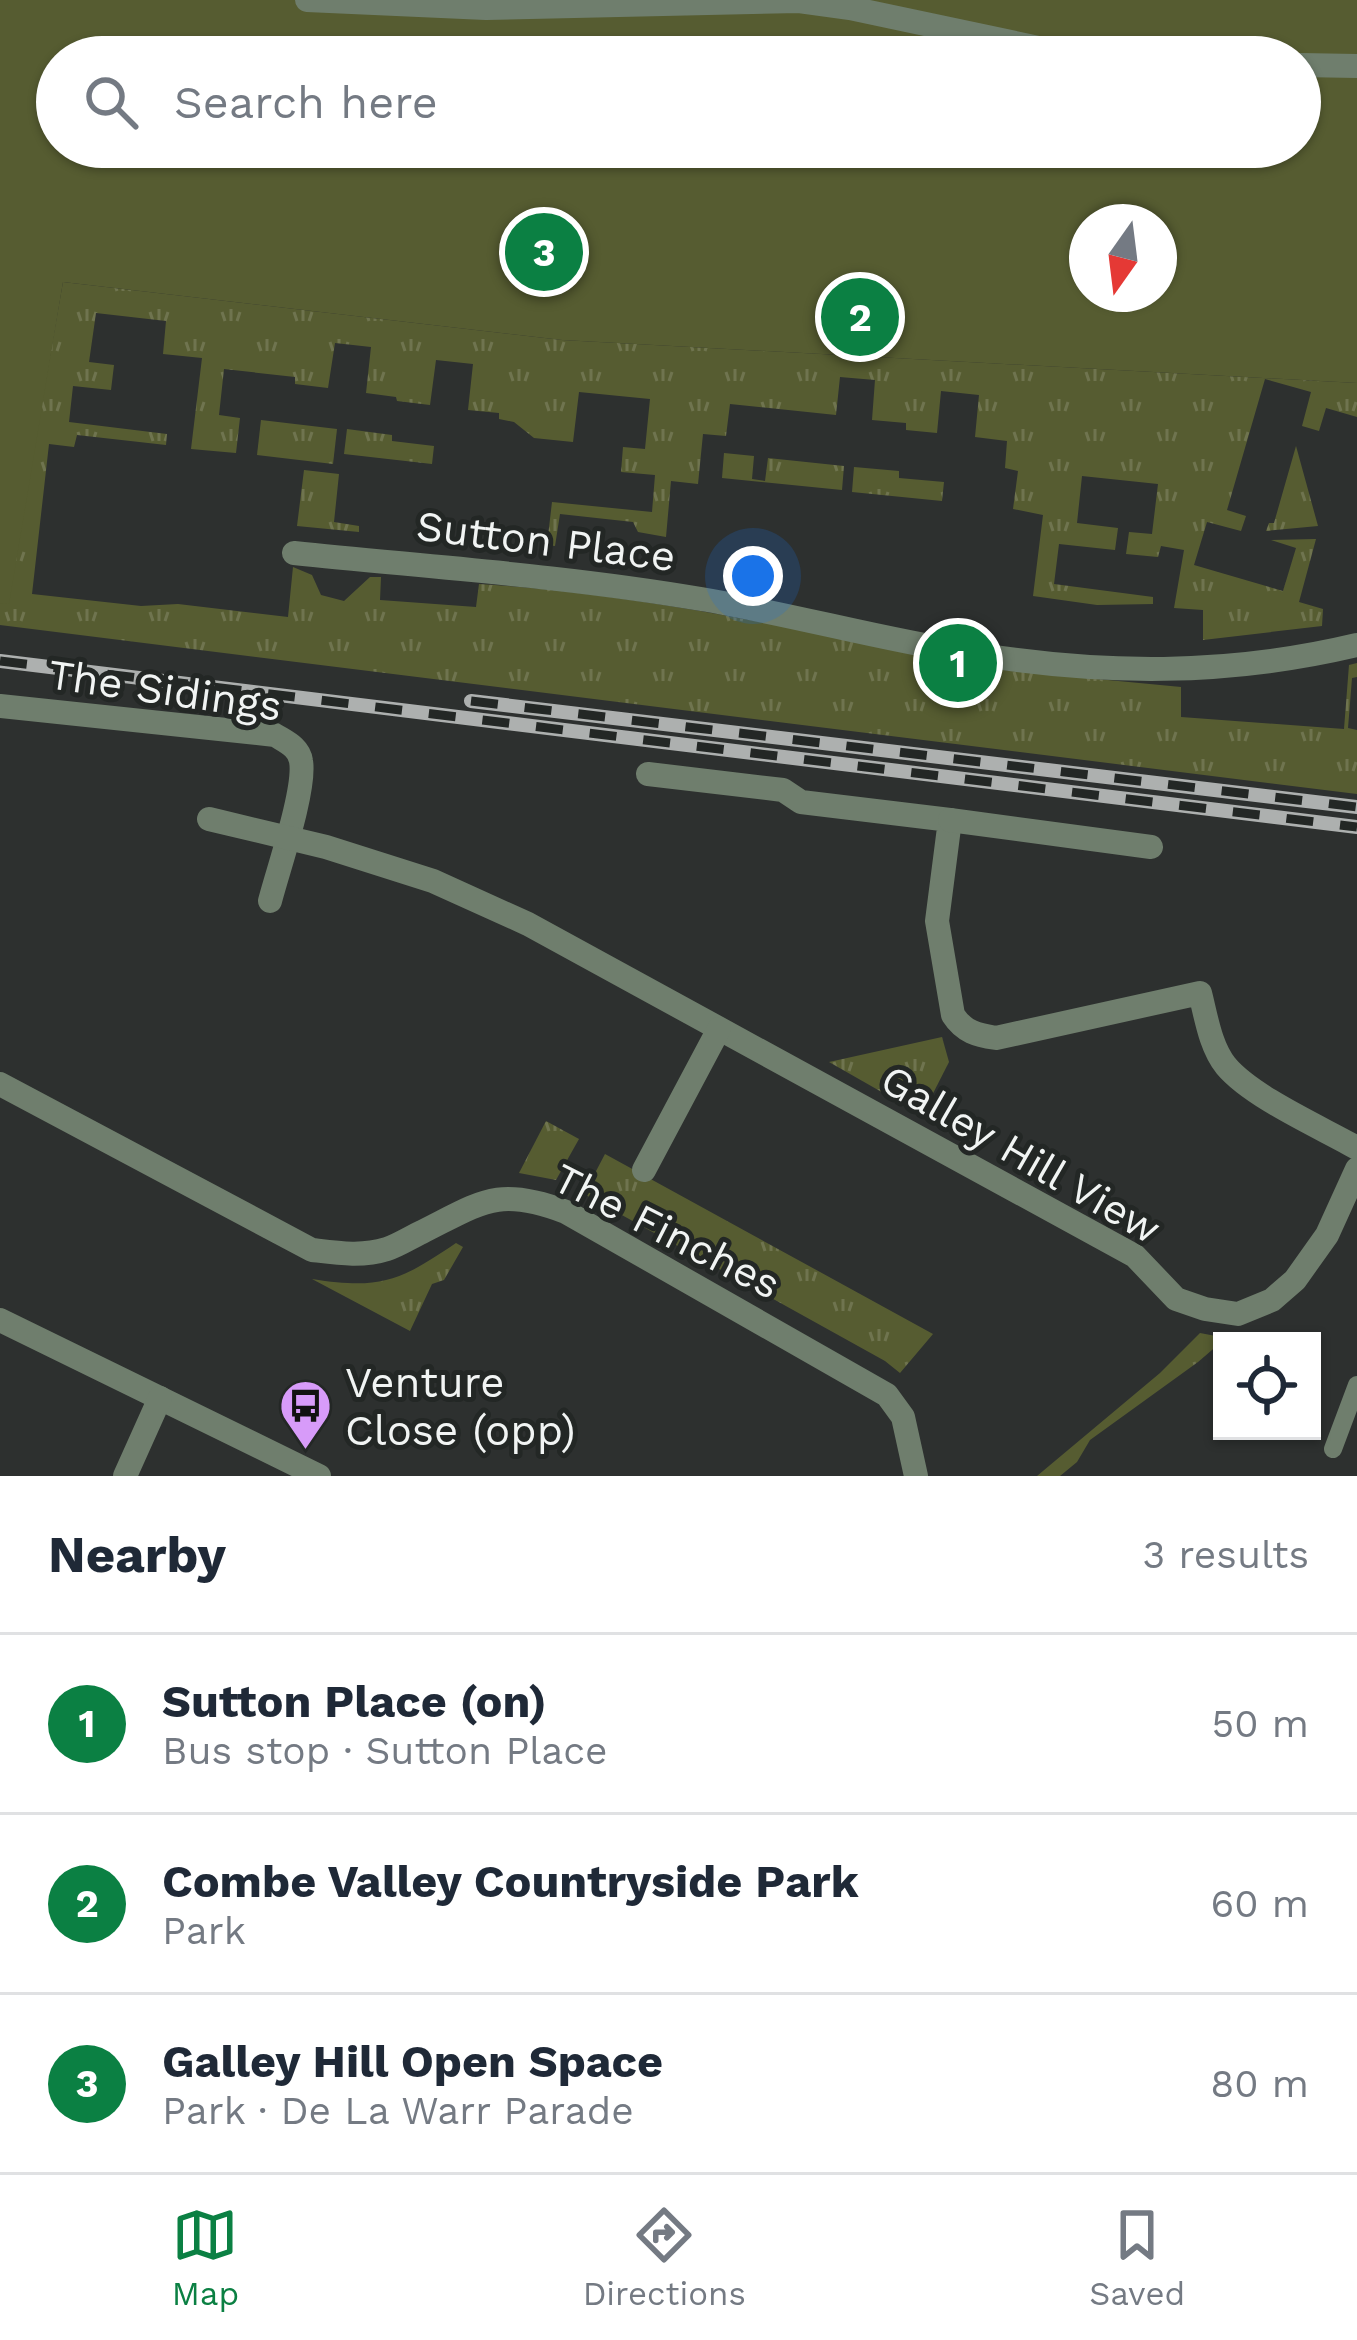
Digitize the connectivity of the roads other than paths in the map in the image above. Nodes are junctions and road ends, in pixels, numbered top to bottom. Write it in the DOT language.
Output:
graph roads {
  1 [pos="307,0"];
  2 [pos="982,36"];
  3 [pos="1321,65"];
  4 [pos="1357,66"];
  5 [pos="294,554"];
  6 [pos="1357,645"];
  7 [pos="0,706"];
  8 [pos="648,774"];
  9 [pos="209,819"];
  10 [pos="950,820"];
  11 [pos="286,839"];
  12 [pos="1151,847"];
  13 [pos="269,901"];
  14 [pos="719,1029"];
  15 [pos="0,1084"];
  16 [pos="1357,1148"];
  17 [pos="1357,1169"];
  18 [pos="644,1170"];
  19 [pos="0,1320"];
  20 [pos="1357,1385"];
  21 [pos="160,1398"];
  22 [pos="1333,1449"];
  23 [pos="125,1476"];
  24 [pos="319,1476"];
  25 [pos="916,1476"];
  1 -- 2 [label="street"];
  3 -- 4 [label="street"];
  5 -- 6 [label="street, Sutton Place"];
  7 -- 11 [label="street, The Sidings"];
  8 -- 10 [label="street"];
  9 -- 11 [label="street, Galley Hill View"];
  10 -- 12 [label="street"];
  10 -- 16 [label="street"];
  11 -- 13 [label="street"];
  11 -- 14 [label="street, Galley Hill View"];
  14 -- 17 [label="street, Galley Hill View"];
  14 -- 18 [label="street"];
  15 -- 25 [label="street, The Finches"];
  19 -- 21 [label="street"];
  20 -- 22 [label="lane"];
  21 -- 23 [label="street"];
  21 -- 24 [label="street"];
}
